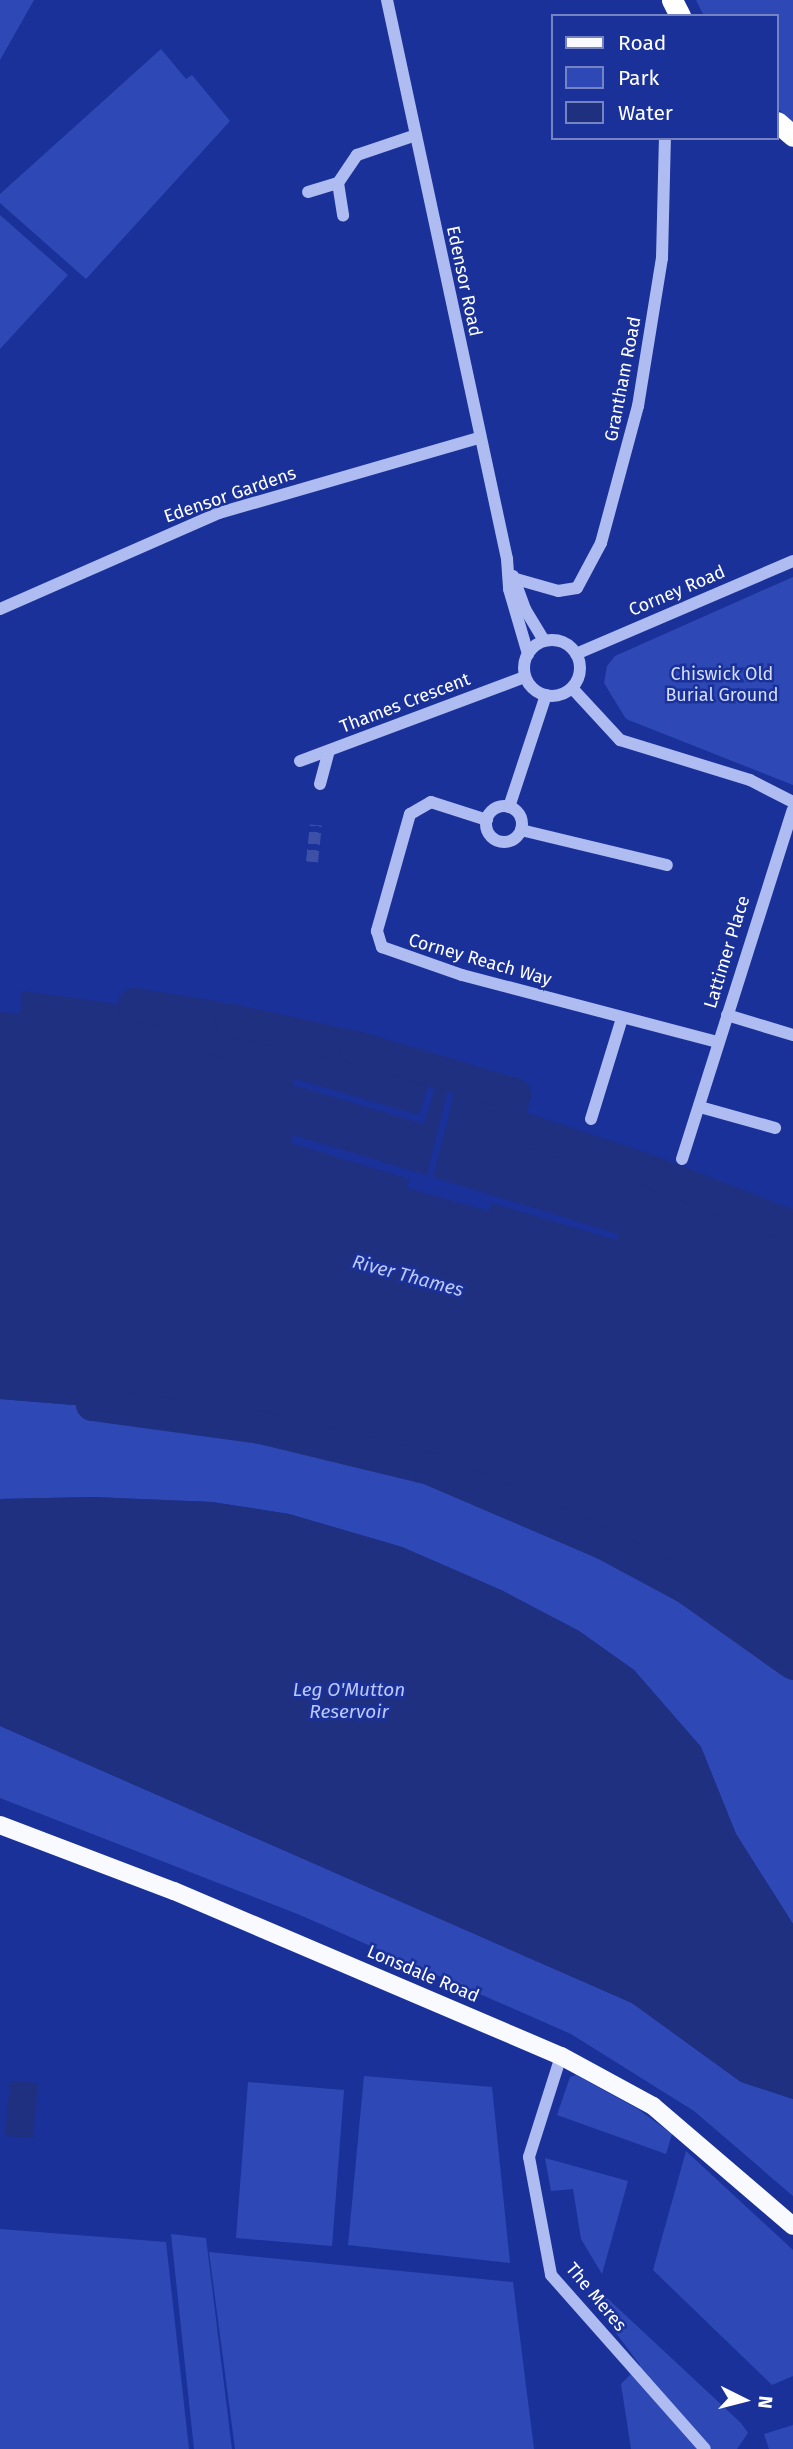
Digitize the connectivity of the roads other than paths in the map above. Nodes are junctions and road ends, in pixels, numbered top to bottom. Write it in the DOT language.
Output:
graph roads {
  1 [pos="387,0"];
  2 [pos="779,124"];
  3 [pos="416,135"];
  4 [pos="793,136"];
  5 [pos="665,140"];
  6 [pos="338,183"];
  7 [pos="308,192"];
  8 [pos="343,216"];
  9 [pos="480,438"];
  10 [pos="793,561"];
  11 [pos="512,574"];
  12 [pos="548,590"];
  13 [pos="0,609"];
  14 [pos="525,609"];
  15 [pos="544,641"];
  16 [pos="528,654"];
  17 [pos="576,654"];
  18 [pos="525,677"];
  19 [pos="572,688"];
  20 [pos="546,695"];
  21 [pos="329,751"];
  22 [pos="300,761"];
  23 [pos="320,784"];
  24 [pos="793,802"];
  25 [pos="509,807"];
  26 [pos="793,810"];
  27 [pos="487,820"];
  28 [pos="521,830"];
  29 [pos="667,865"];
  30 [pos="727,1014"];
  31 [pos="622,1018"];
  32 [pos="793,1035"];
  33 [pos="717,1042"];
  34 [pos="700,1107"];
  35 [pos="591,1119"];
  36 [pos="775,1128"];
  37 [pos="682,1159"];
  38 [pos="0,1825"];
  39 [pos="561,2056"];
  40 [pos="793,2226"];
  41 [pos="705,2449"];
  1 -- 3 [label="street, Edensor Road"];
  2 -- 4 [label="highway"];
  3 -- 6 [label="street"];
  3 -- 9 [label="street, Edensor Road"];
  5 -- 12 [label="street, Grantham Road"];
  6 -- 7 [label="street"];
  6 -- 8 [label="street"];
  9 -- 11 [label="street, Edensor Road"];
  9 -- 13 [label="street, Edensor Gardens"];
  10 -- 17 [label="street, Corney Road"];
  11 -- 12 [label="street"];
  11 -- 14 [label="street, Edensor Road"];
  11 -- 16 [label="street, Edensor Road"];
  12 -- 14 [label="street, Grantham Road"];
  14 -- 15 [label="street, Edensor Road"];
  15 -- 16 [label="street"];
  15 -- 17 [label="street"];
  16 -- 18 [label="street"];
  17 -- 19 [label="street"];
  18 -- 20 [label="street"];
  18 -- 21 [label="street, Thames Crescent"];
  19 -- 20 [label="street"];
  19 -- 24 [label="street"];
  20 -- 25 [label="street"];
  21 -- 22 [label="street"];
  21 -- 23 [label="street, Thames Crescent"];
  25 -- 27 [label="street"];
  25 -- 28 [label="street"];
  26 -- 30 [label="street, Lattimer Place"];
  27 -- 28 [label="street"];
  27 -- 31 [label="street, Corney Reach Way"];
  28 -- 29 [label="street"];
  30 -- 32 [label="street"];
  30 -- 33 [label="street, Lattimer Place"];
  31 -- 33 [label="street, Corney Reach Way"];
  31 -- 35 [label="street"];
  33 -- 34 [label="street, Lattimer Place"];
  34 -- 36 [label="street"];
  34 -- 37 [label="street, Lattimer Place"];
  38 -- 39 [label="main road, Lonsdale Road"];
  39 -- 40 [label="main road, Lonsdale Road"];
  39 -- 41 [label="street, The Meres"];
}
